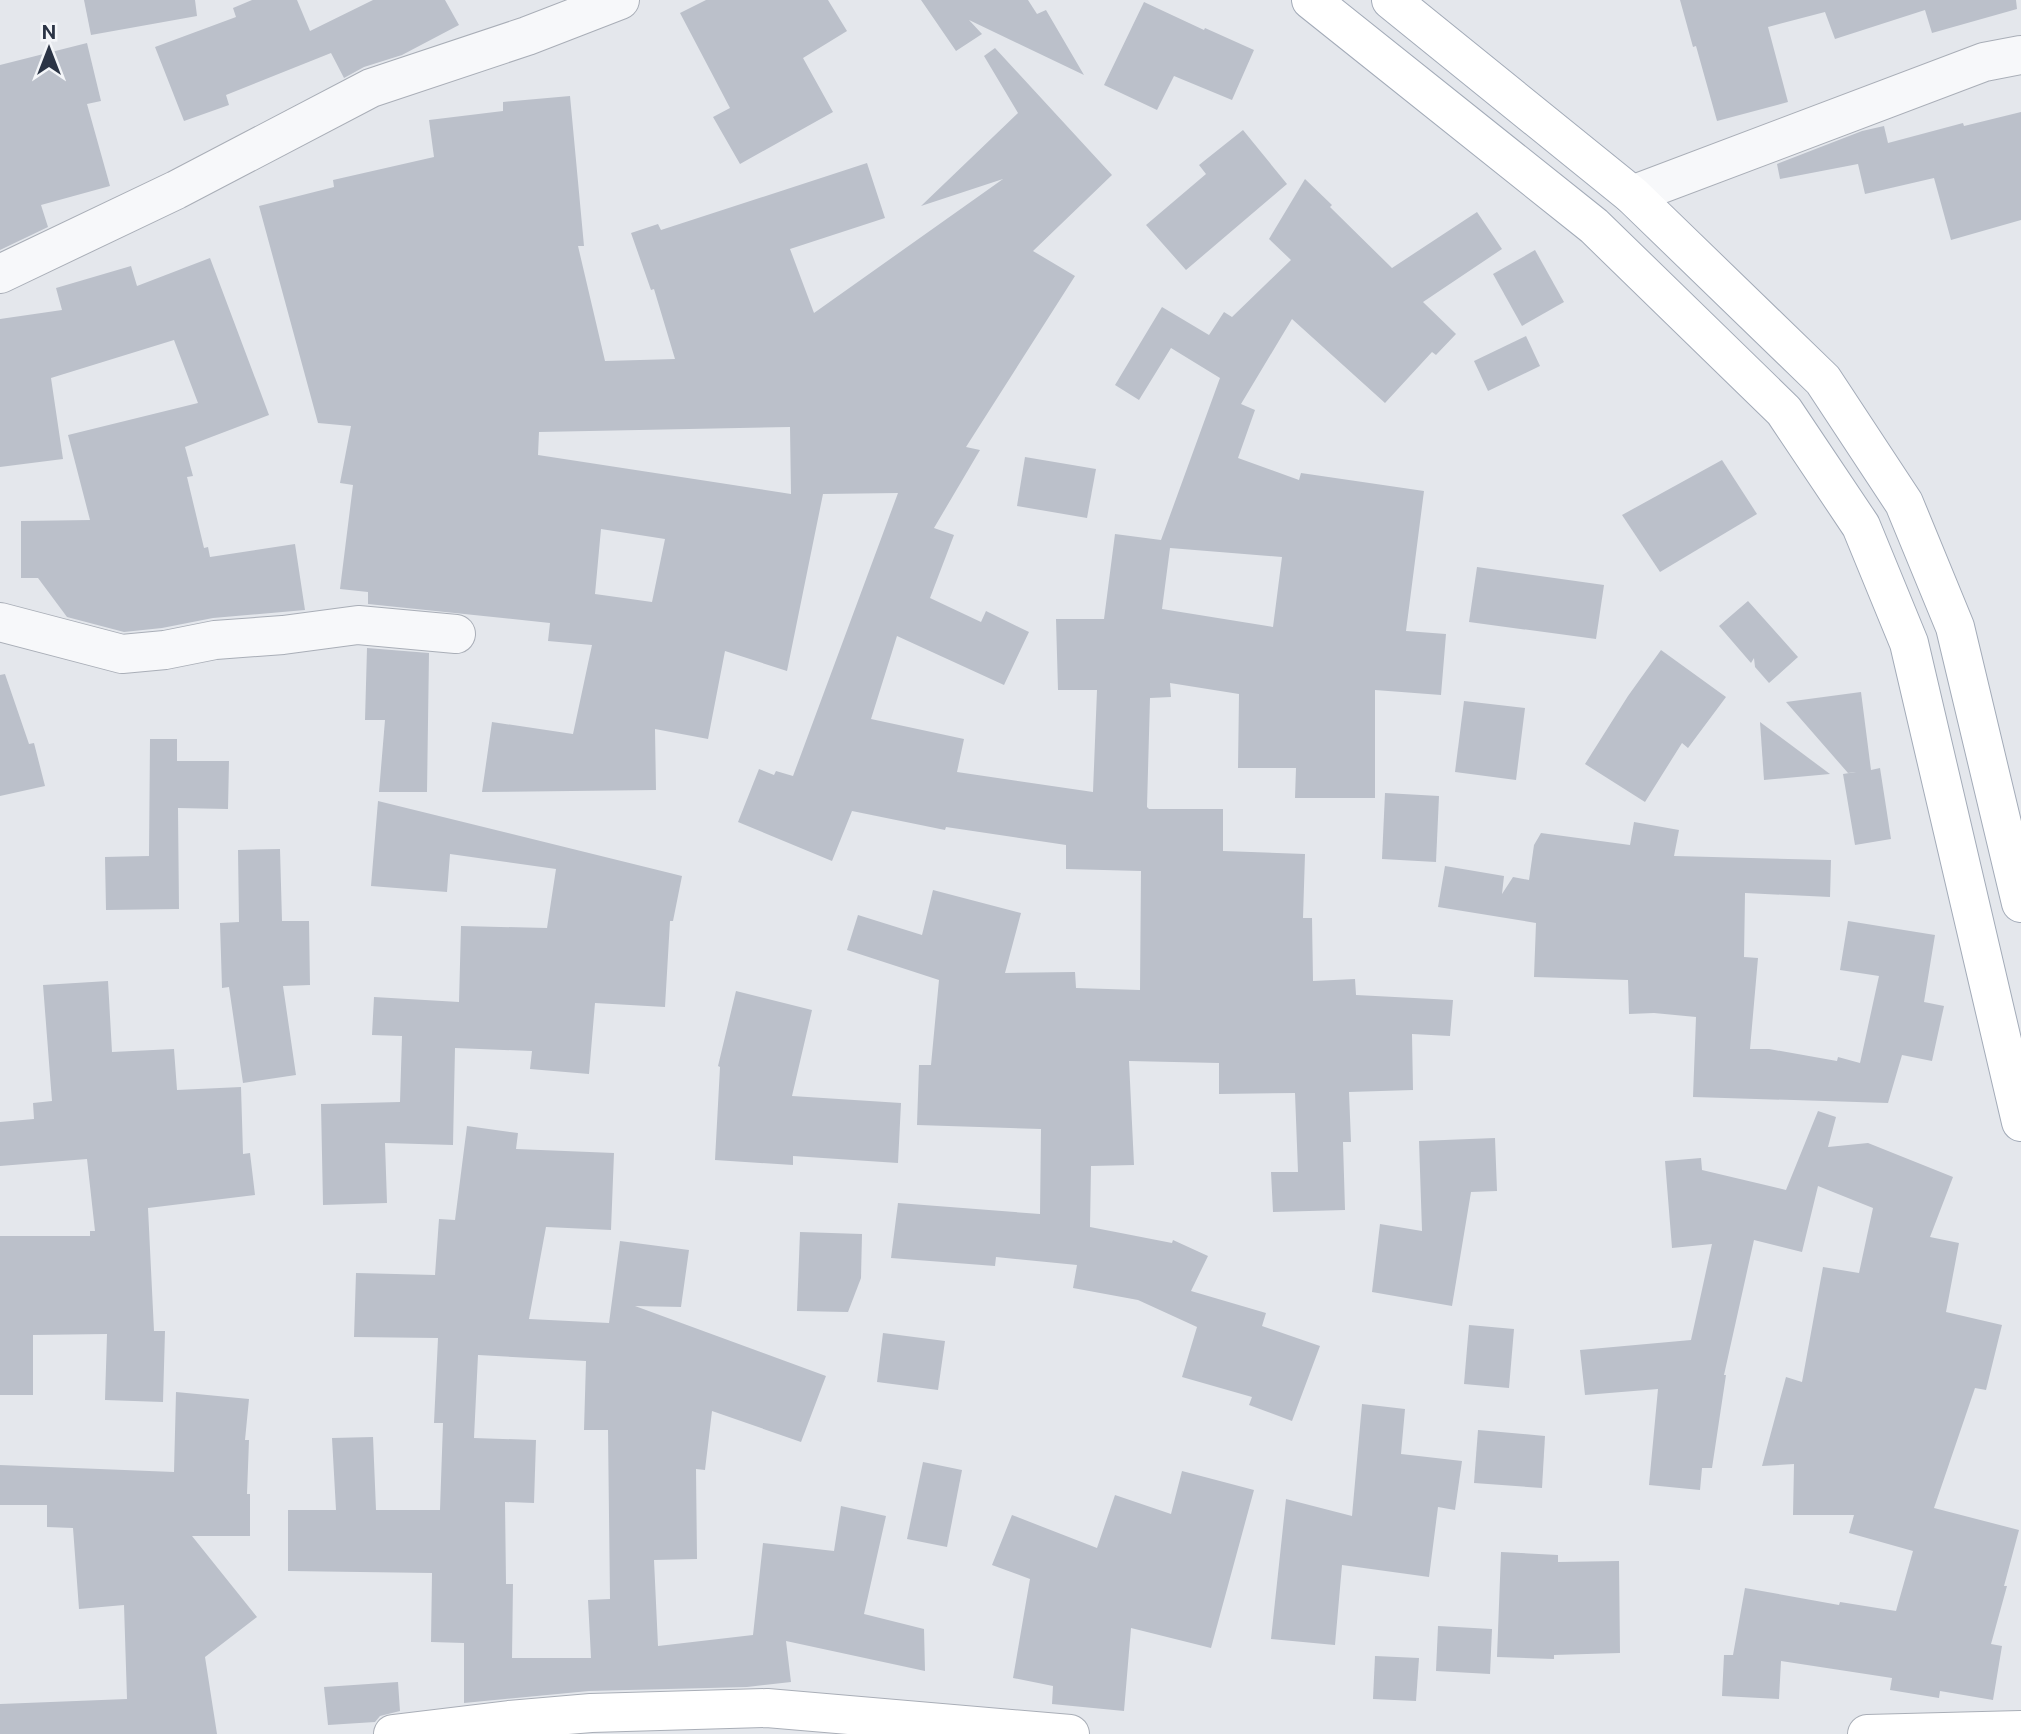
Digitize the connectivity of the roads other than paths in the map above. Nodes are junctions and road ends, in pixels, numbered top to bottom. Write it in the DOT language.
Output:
graph roads {
  1 [pos="620,0"];
  2 [pos="1311,0"];
  3 [pos="1391,0"];
  4 [pos="2021,55"];
  5 [pos="1632,195"];
  6 [pos="0,274"];
  7 [pos="0,622"];
  8 [pos="456,635"];
  9 [pos="2021,903"];
  10 [pos="2021,1122"];
  11 [pos="2021,1730"];
  12 [pos="393,1734"];
  13 [pos="1070,1734"];
  14 [pos="1867,1734"];
  1 -- 6 [label="street"];
  2 -- 10 [label="main road"];
  3 -- 5 [label="main road"];
  4 -- 5 [label="street"];
  5 -- 9 [label="main road"];
  7 -- 8 [label="street"];
  11 -- 14 [label="main road"];
  12 -- 13 [label="main road"];
}
